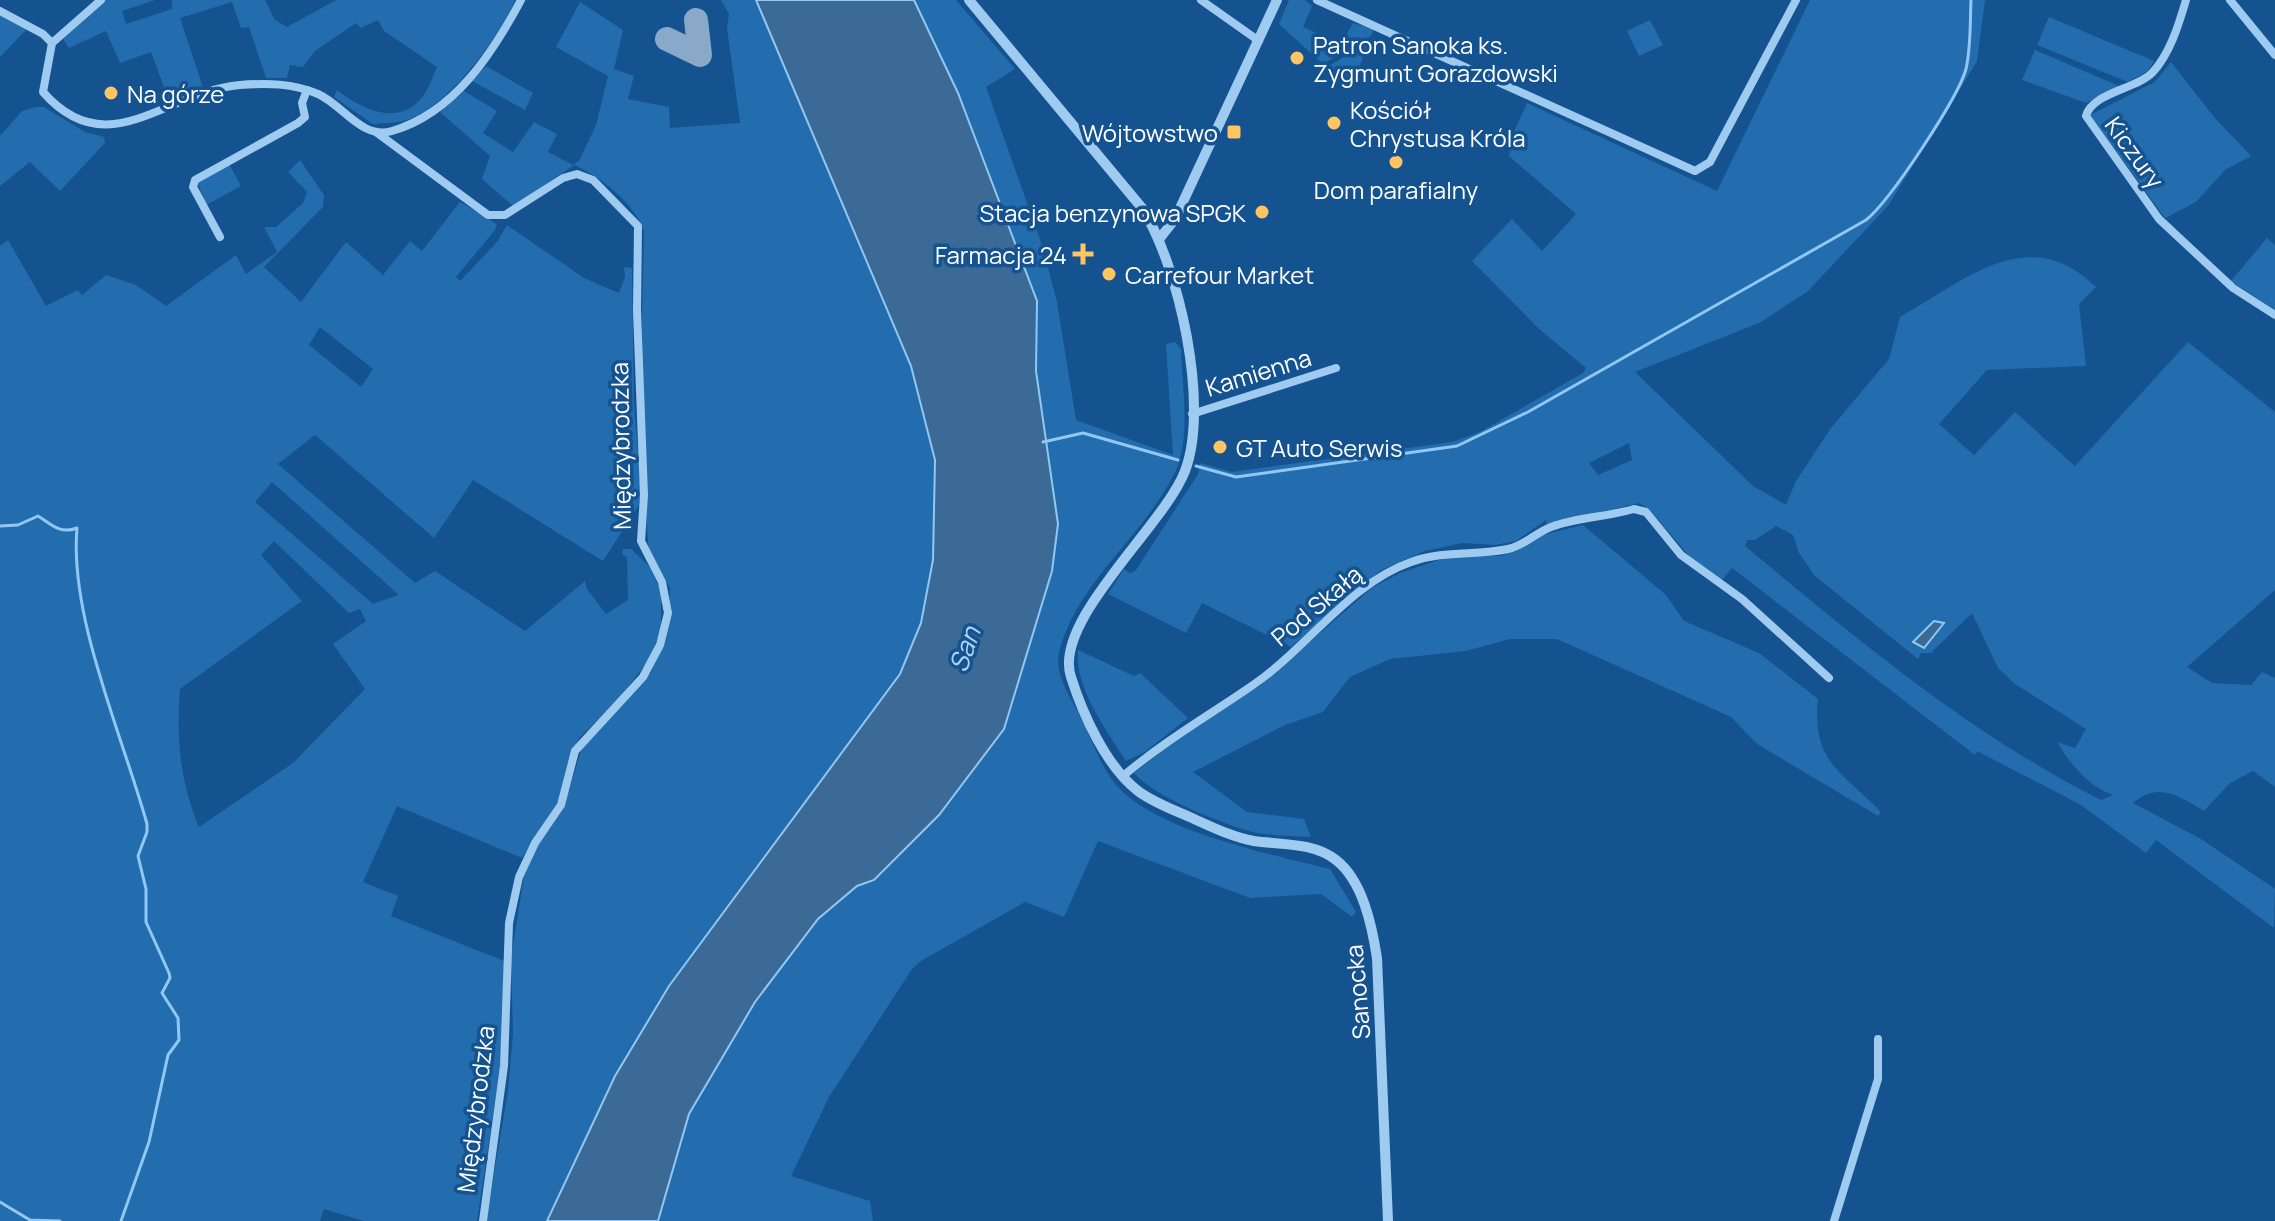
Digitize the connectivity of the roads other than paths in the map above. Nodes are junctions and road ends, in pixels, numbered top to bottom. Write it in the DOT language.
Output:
graph roads {
  1 [pos="101,0"];
  2 [pos="521,0"];
  3 [pos="969,0"];
  4 [pos="1201,0"];
  5 [pos="1277,0"];
  6 [pos="1317,0"];
  7 [pos="1796,0"];
  8 [pos="2186,0"];
  9 [pos="2230,0"];
  10 [pos="0,11"];
  11 [pos="1259,41"];
  12 [pos="52,43"];
  13 [pos="2275,55"];
  14 [pos="307,90"];
  15 [pos="376,132"];
  16 [pos="220,237"];
  17 [pos="1160,238"];
  18 [pos="2275,315"];
  19 [pos="1336,368"];
  20 [pos="1192,414"];
  21 [pos="1829,678"];
  22 [pos="1123,776"];
  23 [pos="1878,1039"];
  24 [pos="483,1221"];
  25 [pos="1388,1221"];
  26 [pos="1834,1221"];
  1 -- 12 [label="street"];
  2 -- 15 [label="street"];
  3 -- 17 [label="street"];
  4 -- 11 [label="street"];
  5 -- 11 [label="street"];
  6 -- 7 [label="street"];
  8 -- 18 [label="street, Kiczury"];
  9 -- 13 [label="street"];
  10 -- 12 [label="street"];
  11 -- 17 [label="street"];
  12 -- 14 [label="street"];
  14 -- 15 [label="street"];
  14 -- 16 [label="street"];
  15 -- 24 [label="street, Międzybrodzka"];
  17 -- 20 [label="street"];
  19 -- 20 [label="street, Kamienna"];
  20 -- 22 [label="street"];
  21 -- 22 [label="street, Pod Skałą"];
  22 -- 25 [label="street, Sanocka"];
  23 -- 26 [label="street"];
}
